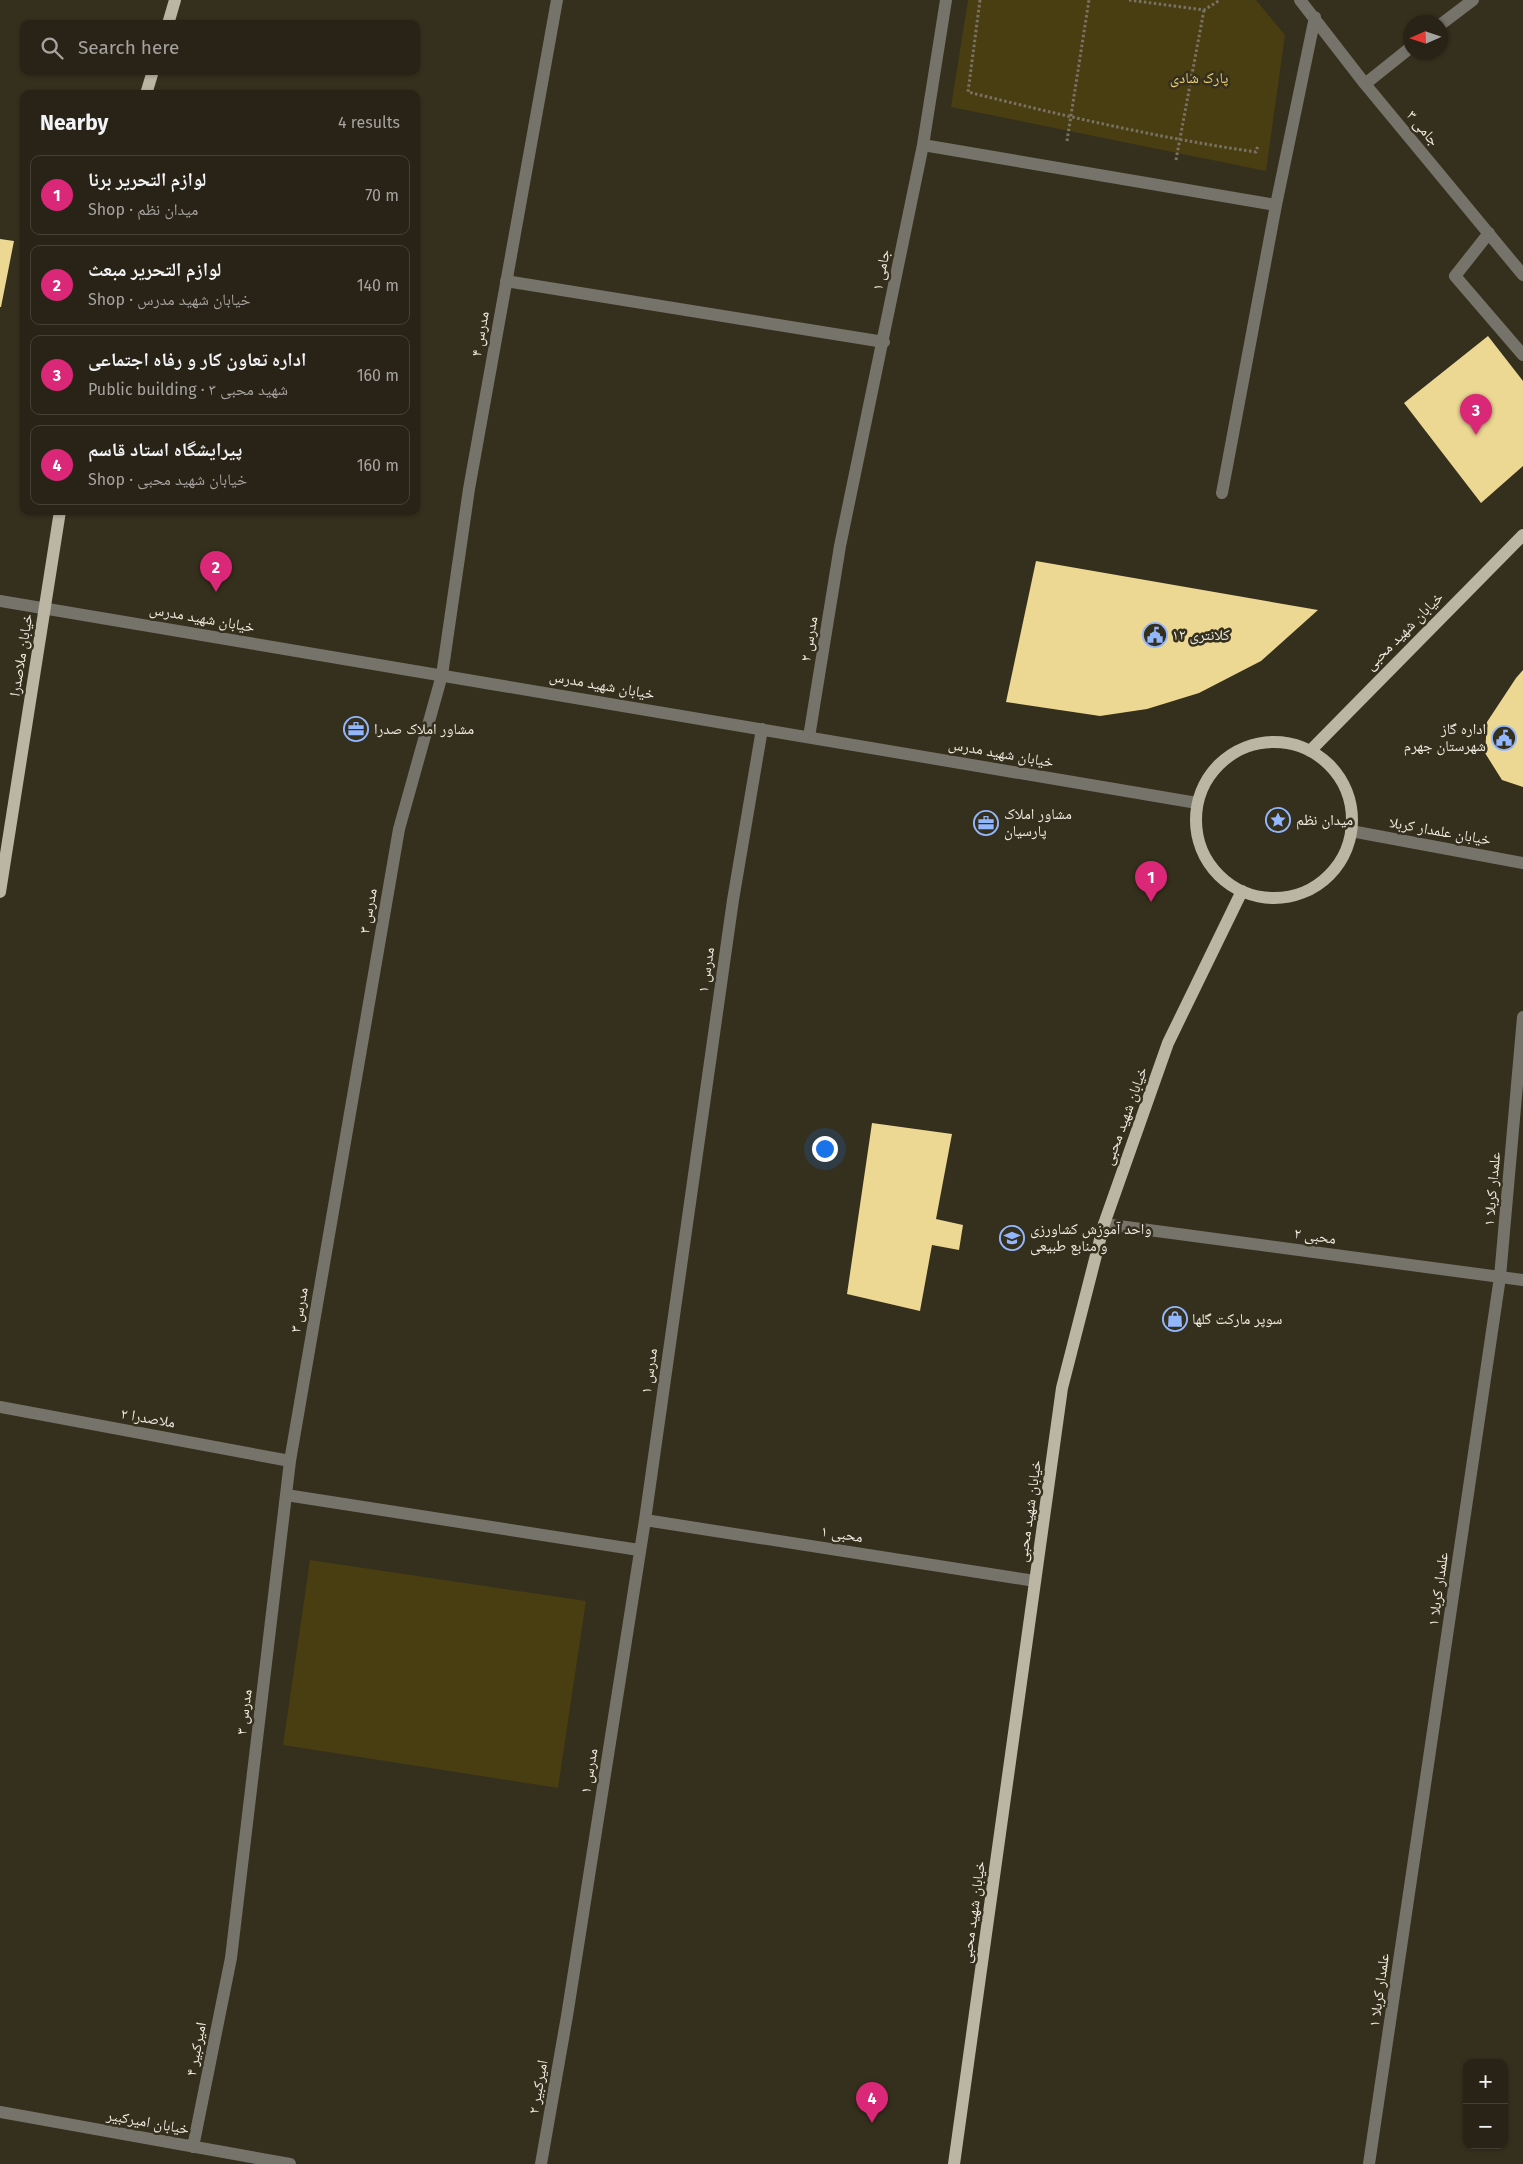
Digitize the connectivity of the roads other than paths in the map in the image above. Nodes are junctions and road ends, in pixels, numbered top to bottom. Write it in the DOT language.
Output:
graph roads {
  1 [pos="175,0"];
  2 [pos="557,0"];
  3 [pos="946,0"];
  4 [pos="1300,0"];
  5 [pos="1472,0"];
  6 [pos="1315,17"];
  7 [pos="1448,19"];
  8 [pos="169,20"];
  9 [pos="1403,54"];
  10 [pos="152,75"];
  11 [pos="1365,84"];
  12 [pos="147,90"];
  13 [pos="923,145"];
  14 [pos="1276,205"];
  15 [pos="1489,233"];
  16 [pos="1523,275"];
  17 [pos="506,281"];
  18 [pos="884,342"];
  19 [pos="1523,355"];
  20 [pos="1222,493"];
  21 [pos="59,515"];
  22 [pos="1523,535"];
  23 [pos="840,546"];
  24 [pos="0,601"];
  25 [pos="45,608"];
  26 [pos="442,675"];
  27 [pos="762,729"];
  28 [pos="809,737"];
  29 [pos="1310,751"];
  30 [pos="1197,803"];
  31 [pos="1351,831"];
  32 [pos="1523,863"];
  33 [pos="0,892"];
  34 [pos="1242,892"];
  35 [pos="1523,1017"];
  36 [pos="1104,1224"];
  37 [pos="1500,1277"];
  38 [pos="1523,1280"];
  39 [pos="0,1407"];
  40 [pos="290,1460"];
  41 [pos="286,1495"];
  42 [pos="644,1520"];
  43 [pos="640,1550"];
  44 [pos="1035,1581"];
  45 [pos="231,1958"];
  46 [pos="567,2016"];
  47 [pos="0,2112"];
  48 [pos="193,2146"];
  49 [pos="290,2164"];
  50 [pos="540,2164"];
  51 [pos="954,2164"];
  52 [pos="1369,2164"];
  1 -- 8 [label="main road"];
  2 -- 17 [label="street, مدرس ۴"];
  3 -- 13 [label="street, جامی ۱"];
  4 -- 6 [label="street, جامی ۳"];
  5 -- 7 [label="street"];
  6 -- 11 [label="street, جامی ۳"];
  6 -- 14 [label="street"];
  9 -- 11 [label="street"];
  10 -- 12 [label="main road"];
  11 -- 15 [label="street, جامی ۳"];
  13 -- 14 [label="street"];
  13 -- 18 [label="street, جامی ۱"];
  14 -- 20 [label="street"];
  15 -- 16 [label="street, جامی ۳"];
  15 -- 19 [label="street"];
  17 -- 18 [label="street"];
  17 -- 26 [label="street, مدرس ۴"];
  18 -- 23 [label="street, جامی ۱"];
  21 -- 25 [label="main road, خیابان ملاصدرا"];
  22 -- 29 [label="main road, خیابان شهید محبی"];
  23 -- 28 [label="street, مدرس ۲"];
  24 -- 25 [label="street, خیابان شهید مدرس"];
  25 -- 26 [label="street, خیابان شهید مدرس"];
  25 -- 33 [label="main road, خیابان ملاصدرا"];
  26 -- 27 [label="street, خیابان شهید مدرس"];
  26 -- 40 [label="street, مدرس ۳"];
  27 -- 28 [label="street, خیابان شهید مدرس"];
  27 -- 42 [label="street, مدرس ۱"];
  28 -- 30 [label="street, خیابان شهید مدرس"];
  29 -- 30 [label="main road"];
  29 -- 31 [label="main road"];
  30 -- 34 [label="main road"];
  31 -- 32 [label="street, خیابان علمدار کربلا"];
  31 -- 34 [label="main road"];
  34 -- 36 [label="main road, خیابان شهید محبی"];
  35 -- 37 [label="street, علمدار کربلا ۱"];
  36 -- 37 [label="street, محبی ۲"];
  36 -- 44 [label="main road, خیابان شهید محبی"];
  37 -- 38 [label="street, محبی ۲"];
  37 -- 52 [label="street, علمدار کربلا ۱"];
  39 -- 40 [label="street, ملاصدرا ۲"];
  40 -- 41 [label="street, مدرس ۳"];
  41 -- 43 [label="street"];
  41 -- 45 [label="street, مدرس ۳"];
  42 -- 43 [label="street, مدرس ۱"];
  42 -- 44 [label="street, محبی ۱"];
  43 -- 46 [label="street, مدرس ۱"];
  44 -- 51 [label="main road, خیابان شهید محبی"];
  45 -- 48 [label="street, امیرکبیر ۴"];
  46 -- 50 [label="street, امیرکبیر ۲"];
  47 -- 48 [label="street, خیابان امیرکبیر"];
  48 -- 49 [label="street, خیابان امیرکبیر"];
}
